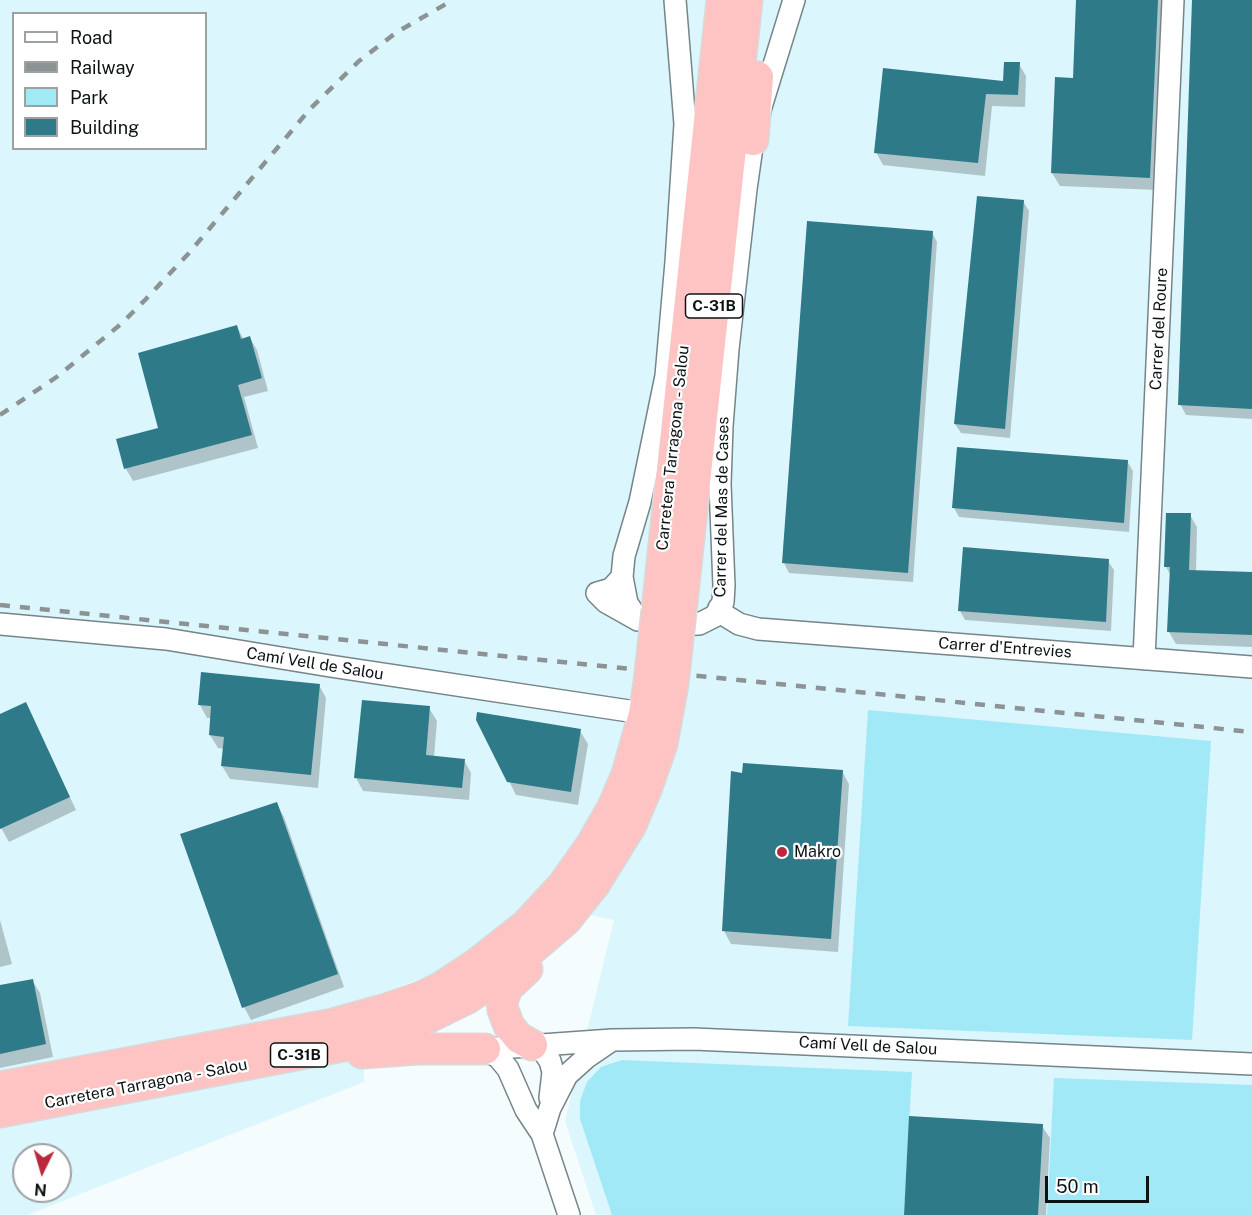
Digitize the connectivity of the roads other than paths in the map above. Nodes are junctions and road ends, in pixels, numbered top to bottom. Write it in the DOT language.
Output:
graph roads {
  1 [pos="675,0"];
  2 [pos="722,0"];
  3 [pos="747,0"];
  4 [pos="766,0"];
  5 [pos="794,0"];
  6 [pos="1173,0"];
  7 [pos="710,104"];
  8 [pos="753,140"];
  9 [pos="679,234"];
  10 [pos="727,364"];
  11 [pos="666,376"];
  12 [pos="668,489"];
  13 [pos="691,514"];
  14 [pos="719,608"];
  15 [pos="669,617"];
  16 [pos="0,624"];
  17 [pos="758,630"];
  18 [pos="1144,659"];
  19 [pos="1252,667"];
  20 [pos="649,695"];
  21 [pos="566,920"];
  22 [pos="612,1040"];
  23 [pos="532,1045"];
  24 [pos="485,1048"];
  25 [pos="288,1058"];
  26 [pos="1252,1064"];
  27 [pos="0,1087"];
  28 [pos="517,1087"];
  29 [pos="550,1108"];
  30 [pos="0,1112"];
  31 [pos="542,1134"];
  32 [pos="569,1215"];
  1 -- 9 [label="street, C-31B"];
  2 -- 7 [label="highway, Carretera Tarragona - Salou / C-31B"];
  3 -- 13 [label="highway, Carretera Tarragona - Salou / C-31B"];
  4 -- 8 [label="highway"];
  5 -- 8 [label="street, Carrer del Mas de Cases / C-31B"];
  6 -- 18 [label="street, Carrer del Roure"];
  7 -- 9 [label="highway"];
  7 -- 12 [label="highway, Carretera Tarragona - Salou / C-31B"];
  8 -- 10 [label="street, Carrer del Mas de Cases / C-31B"];
  9 -- 11 [label="street, C-31B"];
  10 -- 13 [label="highway"];
  10 -- 14 [label="street, Carrer del Mas de Cases / C-31B"];
  11 -- 12 [label="highway"];
  11 -- 15 [label="street, C-31B"];
  12 -- 15 [label="highway, Carretera Tarragona - Salou / C-31B"];
  13 -- 15 [label="highway, Carretera Tarragona - Salou / C-31B"];
  14 -- 15 [label="street, Carrer del Mas de Cases"];
  14 -- 17 [label="street, Carrer d'Entrevies"];
  15 -- 17 [label="street, Carrer d'Entrevies"];
  15 -- 20 [label="highway, Carretera Tarragona - Salou / C-31B, bridge"];
  16 -- 20 [label="street, Camí Vell de Salou"];
  17 -- 18 [label="street, Carrer d'Entrevies"];
  18 -- 19 [label="street, Carrer d'Entrevies"];
  20 -- 21 [label="highway, Carretera Tarragona - Salou / C-31B"];
  20 -- 27 [label="highway, Carretera Tarragona - Salou / C-31B"];
  21 -- 23 [label="highway"];
  21 -- 25 [label="highway, Carretera Tarragona - Salou / C-31B"];
  22 -- 23 [label="street, Camí Vell de Salou"];
  22 -- 26 [label="street, Camí Vell de Salou"];
  22 -- 29 [label="street"];
  23 -- 24 [label="street, Camí Vell de Salou"];
  23 -- 28 [label="street"];
  23 -- 29 [label="street"];
  24 -- 25 [label="highway"];
  24 -- 28 [label="street"];
  25 -- 30 [label="highway, Carretera Tarragona - Salou / C-31B"];
  28 -- 31 [label="street"];
  29 -- 31 [label="street"];
  31 -- 32 [label="street"];
}
